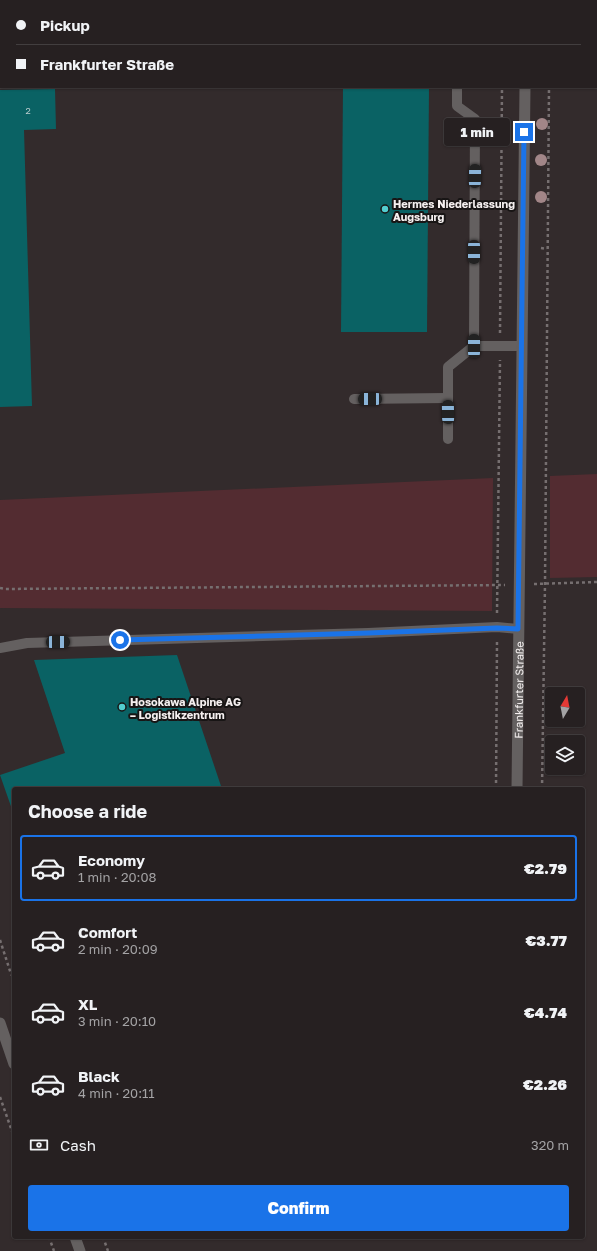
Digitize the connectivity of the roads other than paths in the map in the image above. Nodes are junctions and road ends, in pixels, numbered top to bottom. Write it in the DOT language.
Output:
graph roads {
  1 [pos="457,88"];
  2 [pos="525,88"];
  3 [pos="474,346"];
  4 [pos="521,346"];
  5 [pos="447,398"];
  6 [pos="354,399"];
  7 [pos="448,439"];
  8 [pos="518,629"];
  9 [pos="0,648"];
  10 [pos="517,787"];
  11 [pos="0,1023"];
  12 [pos="10,1042"];
  13 [pos="12,1053"];
  14 [pos="76,1239"];
  15 [pos="80,1251"];
  1 -- 3 [label="lane"];
  2 -- 4 [label="street, Frankfurter Straße"];
  3 -- 4 [label="lane"];
  3 -- 5 [label="lane"];
  4 -- 8 [label="street, Frankfurter Straße"];
  5 -- 6 [label="lane"];
  5 -- 7 [label="lane"];
  8 -- 9 [label="lane"];
  8 -- 10 [label="street, Frankfurter Straße"];
  11 -- 12 [label="street"];
  12 -- 13 [label="street"];
  14 -- 15 [label="street"];
}
